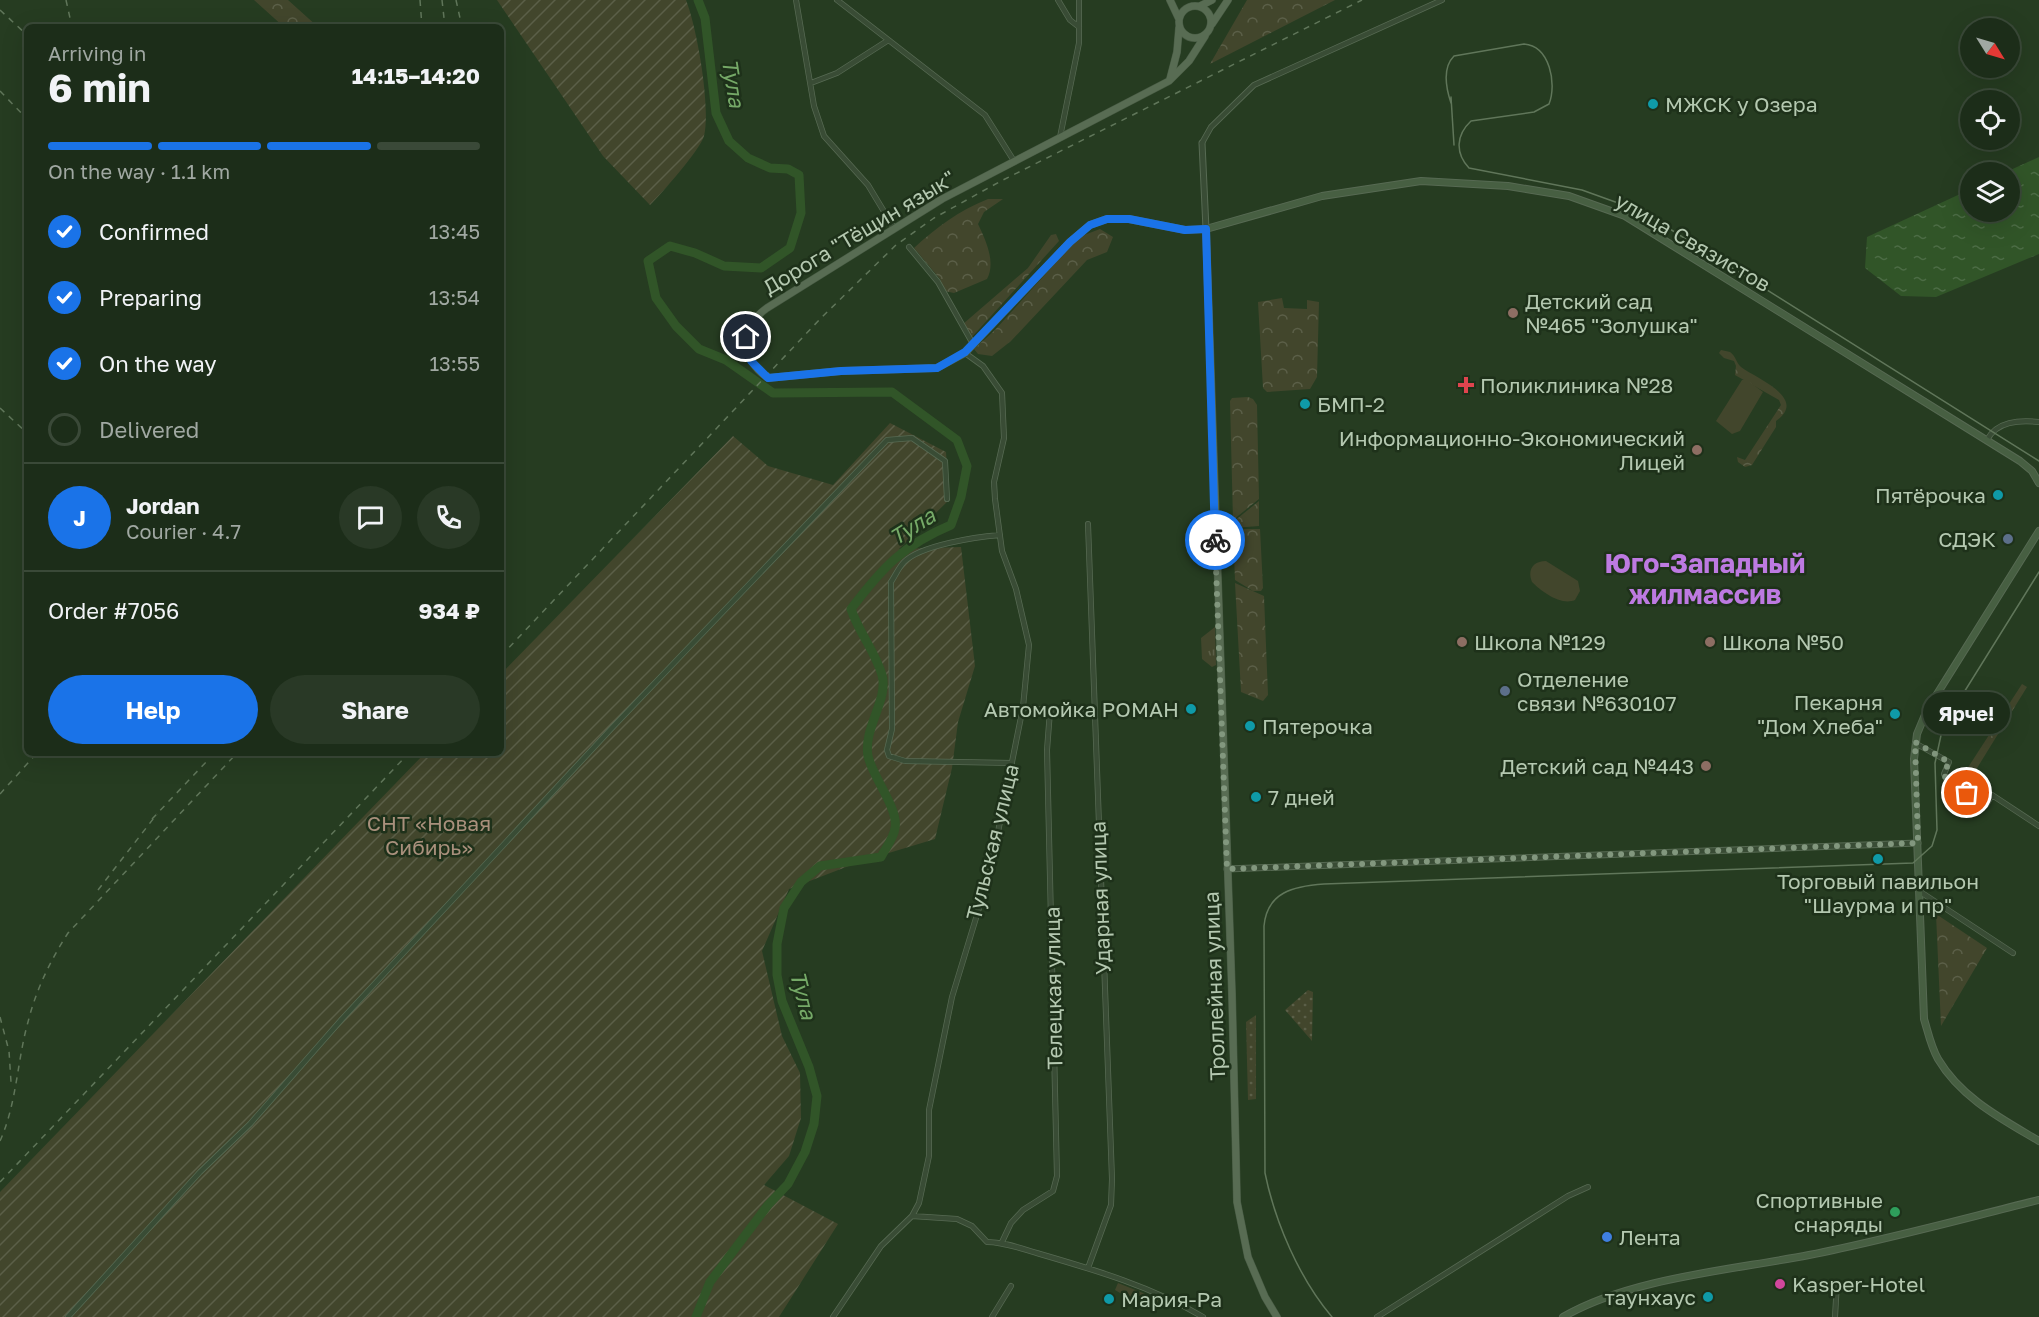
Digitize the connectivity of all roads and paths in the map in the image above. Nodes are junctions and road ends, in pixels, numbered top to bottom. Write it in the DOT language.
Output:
graph roads {
  1 [pos="796,0"];
  2 [pos="837,0"];
  3 [pos="1058,0"];
  4 [pos="1079,0"];
  5 [pos="1170,0"];
  6 [pos="1188,0"];
  7 [pos="1212,0"];
  8 [pos="1228,0"];
  9 [pos="1442,0"];
  10 [pos="1199,6"];
  11 [pos="1179,23"];
  12 [pos="1212,24"];
  13 [pos="1079,27"];
  14 [pos="1205,36"];
  15 [pos="887,41"];
  16 [pos="1169,81"];
  17 [pos="811,83"];
  18 [pos="1060,137"];
  19 [pos="1202,143"];
  20 [pos="1014,160"];
  21 [pos="894,228"];
  22 [pos="1206,229"];
  23 [pos="909,247"];
  24 [pos="973,344"];
  25 [pos="965,352"];
  26 [pos="2039,422"];
  27 [pos="1987,440"];
  28 [pos="2039,483"];
  29 [pos="947,499"];
  30 [pos="1088,524"];
  31 [pos="2039,531"];
  32 [pos="1000,535"];
  33 [pos="1023,707"];
  34 [pos="1050,711"];
  35 [pos="1094,712"];
  36 [pos="1915,742"];
  37 [pos="1012,763"];
  38 [pos="2039,826"];
  39 [pos="1918,843"];
  40 [pos="1227,869"];
  41 [pos="1919,891"];
  42 [pos="2013,953"];
  43 [pos="2039,1142"];
  44 [pos="1588,1187"];
  45 [pos="2039,1200"];
  46 [pos="912,1216"];
  47 [pos="1002,1242"];
  48 [pos="1088,1268"];
  49 [pos="1837,1282"];
  50 [pos="1011,1286"];
  51 [pos="68,1317"];
  52 [pos="833,1317"];
  53 [pos="992,1317"];
  54 [pos="1203,1317"];
  55 [pos="1277,1317"];
  56 [pos="1377,1317"];
  57 [pos="1563,1317"];
  58 [pos="1835,1317"];
  1 -- 17 [label="street"];
  2 -- 15 [label="street"];
  3 -- 13 [label="street"];
  4 -- 13 [label="street"];
  5 -- 11 [label="main road"];
  6 -- 10 [label="main road"];
  7 -- 10 [label="main road"];
  8 -- 12 [label="main road"];
  9 -- 19 [label="street"];
  10 -- 11 [label="main road"];
  10 -- 12 [label="main road"];
  11 -- 14 [label="main road"];
  11 -- 16 [label="main road"];
  12 -- 14 [label="main road"];
  13 -- 18 [label="street"];
  14 -- 16 [label="main road, Дорога \"Тёщин язык\""];
  15 -- 17 [label="street"];
  15 -- 20 [label="street"];
  16 -- 18 [label="main road, Дорога \"Тёщин язык\""];
  17 -- 21 [label="street"];
  18 -- 20 [label="main road, Дорога \"Тёщин язык\""];
  19 -- 22 [label="street, Троллейная улица"];
  20 -- 21 [label="main road, Дорога \"Тёщин язык\""];
  21 -- 25 [label="main road, Дорога \"Тёщин язык\""];
  22 -- 24 [label="main road, Дорога \"Тёщин язык\""];
  22 -- 27 [label="main road, улица Связистов"];
  22 -- 40 [label="main road, Троллейная улица"];
  23 -- 24 [label="street"];
  24 -- 25 [label="main road, Дорога \"Тёщин язык\""];
  25 -- 32 [label="street, Тульская улица"];
  26 -- 27 [label="street"];
  27 -- 28 [label="main road, улица Связистов"];
  29 -- 51 [label="street"];
  30 -- 35 [label="street, Ударная улица"];
  31 -- 36 [label="main road"];
  32 -- 33 [label="street, Тульская улица"];
  32 -- 37 [label="street"];
  33 -- 34 [label="street"];
  33 -- 37 [label="street, Тульская улица"];
  34 -- 35 [label="street"];
  34 -- 47 [label="street, Телецкая улица"];
  35 -- 48 [label="street, Ударная улица"];
  36 -- 38 [label="street"];
  36 -- 39 [label="main road"];
  37 -- 46 [label="street, Тульская улица"];
  39 -- 40 [label="street"];
  39 -- 41 [label="main road"];
  40 -- 55 [label="main road, Троллейная улица"];
  41 -- 42 [label="street"];
  41 -- 43 [label="main road"];
  44 -- 56 [label="street"];
  45 -- 57 [label="main road"];
  46 -- 47 [label="street"];
  46 -- 52 [label="street, Тульская улица"];
  47 -- 48 [label="street"];
  48 -- 54 [label="street"];
  49 -- 58 [label="street"];
  50 -- 53 [label="street"];
}
